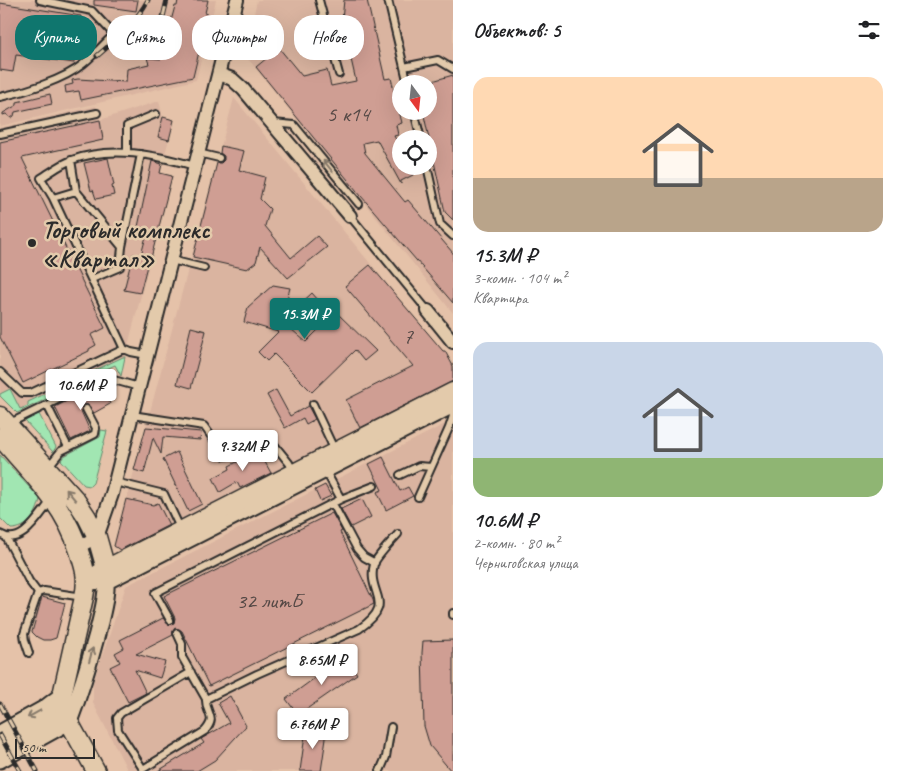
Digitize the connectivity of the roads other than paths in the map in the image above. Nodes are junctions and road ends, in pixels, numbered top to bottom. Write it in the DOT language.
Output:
graph roads {
  1 [pos="40,0"];
  2 [pos="237,0"];
  3 [pos="319,0"];
  4 [pos="388,0"];
  5 [pos="107,26"];
  6 [pos="107,41"];
  7 [pos="404,67"];
  8 [pos="453,69"];
  9 [pos="219,74"];
  10 [pos="339,74"];
  11 [pos="406,75"];
  12 [pos="0,97"];
  13 [pos="97,113"];
  14 [pos="156,114"];
  15 [pos="271,122"];
  16 [pos="0,134"];
  17 [pos="127,153"];
  18 [pos="198,153"];
  19 [pos="141,154"];
  20 [pos="219,158"];
  21 [pos="71,160"];
  22 [pos="195,166"];
  23 [pos="429,175"];
  24 [pos="76,190"];
  25 [pos="54,198"];
  26 [pos="359,204"];
  27 [pos="350,216"];
  28 [pos="453,236"];
  29 [pos="122,247"];
  30 [pos="171,260"];
  31 [pos="204,268"];
  32 [pos="92,279"];
  33 [pos="428,311"];
  34 [pos="453,342"];
  35 [pos="124,349"];
  36 [pos="147,355"];
  37 [pos="0,372"];
  38 [pos="139,387"];
  39 [pos="77,390"];
  40 [pos="82,399"];
  41 [pos="450,400"];
  42 [pos="313,404"];
  43 [pos="47,405"];
  44 [pos="86,409"];
  45 [pos="132,415"];
  46 [pos="2,426"];
  47 [pos="68,447"];
  48 [pos="327,461"];
  49 [pos="431,467"];
  50 [pos="47,468"];
  51 [pos="400,475"];
  52 [pos="297,478"];
  53 [pos="115,482"];
  54 [pos="374,486"];
  55 [pos="418,497"];
  56 [pos="53,498"];
  57 [pos="341,499"];
  58 [pos="332,504"];
  59 [pos="398,534"];
  60 [pos="3,536"];
  61 [pos="184,536"];
  62 [pos="97,537"];
  63 [pos="78,547"];
  64 [pos="375,562"];
  65 [pos="106,575"];
  66 [pos="85,590"];
  67 [pos="38,593"];
  68 [pos="170,620"];
  69 [pos="176,633"];
  70 [pos="29,653"];
  71 [pos="191,672"];
  72 [pos="206,699"];
  73 [pos="68,708"];
  74 [pos="391,727"];
  75 [pos="6,741"];
  76 [pos="0,760"];
  77 [pos="96,771"];
  78 [pos="380,771"];
  1 -- 5 [label="lane"];
  2 -- 9 [label="street"];
  3 -- 10 [label="lane"];
  4 -- 7 [label="lane"];
  6 -- 12 [label="lane"];
  7 -- 8 [label="lane"];
  7 -- 11 [label="lane"];
  9 -- 15 [label="street"];
  9 -- 18 [label="street"];
  13 -- 16 [label="lane"];
  14 -- 17 [label="lane"];
  26 -- 15 [label="lane, one-way"];
  15 -- 27 [label="street"];
  17 -- 19 [label="lane"];
  17 -- 21 [label="lane"];
  18 -- 20 [label="lane"];
  18 -- 22 [label="street"];
  19 -- 22 [label="lane"];
  19 -- 29 [label="lane"];
  21 -- 24 [label="lane"];
  21 -- 25 [label="lane"];
  22 -- 30 [label="street"];
  23 -- 28 [label="lane"];
  24 -- 25 [label="lane"];
  24 -- 29 [label="lane"];
  25 -- 32 [label="lane"];
  27 -- 33 [label="lane"];
  29 -- 32 [label="lane"];
  30 -- 31 [label="lane"];
  30 -- 36 [label="street"];
  32 -- 35 [label="lane"];
  33 -- 34 [label="street"];
  35 -- 36 [label="lane"];
  35 -- 37 [label="lane"];
  36 -- 38 [label="street"];
  38 -- 39 [label="lane"];
  38 -- 45 [label="street"];
  39 -- 40 [label="lane"];
  39 -- 43 [label="lane"];
  41 -- 48 [label="main road"];
  41 -- 49 [label="lane"];
  42 -- 48 [label="lane"];
  43 -- 46 [label="lane"];
  43 -- 47 [label="lane"];
  44 -- 47 [label="lane"];
  45 -- 52 [label="lane"];
  45 -- 53 [label="street"];
  46 -- 50 [label="main road"];
  46 -- 56 [label="main road"];
  47 -- 50 [label="lane"];
  48 -- 52 [label="main road"];
  48 -- 57 [label="lane"];
  49 -- 51 [label="lane"];
  49 -- 55 [label="lane"];
  62 -- 50 [label="main road, one-way"];
  52 -- 61 [label="main road"];
  53 -- 61 [label="lane"];
  53 -- 62 [label="street"];
  54 -- 57 [label="lane"];
  56 -- 60 [label="lane"];
  56 -- 63 [label="main road"];
  57 -- 58 [label="lane"];
  58 -- 64 [label="lane"];
  58 -- 68 [label="lane"];
  59 -- 64 [label="lane"];
  60 -- 67 [label="lane"];
  61 -- 65 [label="main road"];
  62 -- 63 [label="street"];
  62 -- 65 [label="main road"];
  63 -- 66 [label="main road"];
  64 -- 72 [label="lane"];
  65 -- 66 [label="main road"];
  73 -- 65 [label="street, one-way"];
  66 -- 67 [label="lane"];
  66 -- 73 [label="main road"];
  67 -- 70 [label="lane"];
  69 -- 71 [label="lane"];
  71 -- 72 [label="lane"];
  71 -- 72 [label="lane"];
  73 -- 75 [label="street"];
  73 -- 77 [label="main road"];
  74 -- 78 [label="lane"];
  75 -- 76 [label="street"];
}
